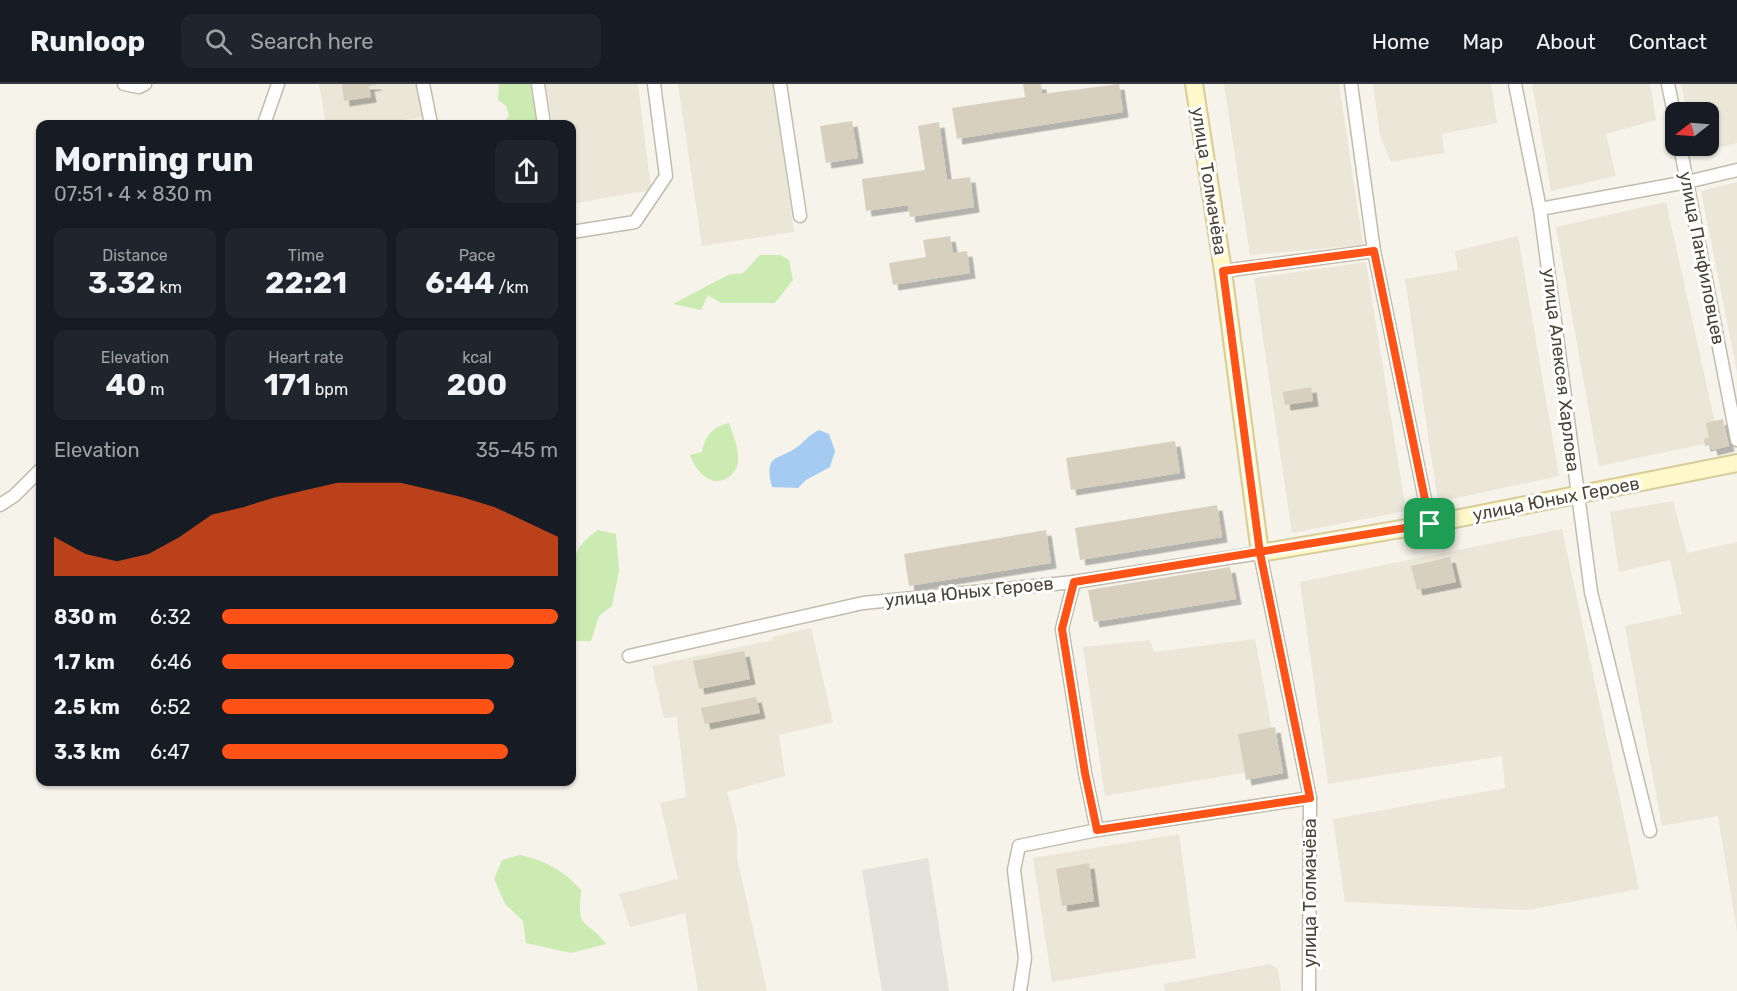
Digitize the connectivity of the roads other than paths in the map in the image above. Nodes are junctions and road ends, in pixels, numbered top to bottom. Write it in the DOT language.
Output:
graph roads {
  1 [pos="144,84"];
  2 [pos="278,84"];
  3 [pos="423,84"];
  4 [pos="538,84"];
  5 [pos="654,84"];
  6 [pos="780,84"];
  7 [pos="1194,84"];
  8 [pos="1351,84"];
  9 [pos="1515,84"];
  10 [pos="1668,84"];
  11 [pos="124,85"];
  12 [pos="1672,102"];
  13 [pos="265,120"];
  14 [pos="430,120"];
  15 [pos="543,120"];
  16 [pos="1682,156"];
  17 [pos="1737,170"];
  18 [pos="1687,182"];
  19 [pos="1540,209"];
  20 [pos="800,216"];
  21 [pos="576,231"];
  22 [pos="1374,251"];
  23 [pos="1223,271"];
  24 [pos="1737,440"];
  25 [pos="1737,463"];
  26 [pos="36,474"];
  27 [pos="1577,494"];
  28 [pos="0,505"];
  29 [pos="1430,524"];
  30 [pos="1260,553"];
  31 [pos="1074,582"];
  32 [pos="629,656"];
  33 [pos="1310,798"];
  34 [pos="1097,830"];
  35 [pos="1650,831"];
  36 [pos="1020,991"];
  37 [pos="1309,991"];
  1 -- 11 [label="street"];
  2 -- 13 [label="street"];
  3 -- 14 [label="street"];
  4 -- 15 [label="street"];
  5 -- 21 [label="street"];
  6 -- 20 [label="street"];
  7 -- 23 [label="street, улица Толмачёва"];
  8 -- 22 [label="street"];
  9 -- 19 [label="street, улица Алексея Харлова"];
  10 -- 12 [label="street"];
  16 -- 18 [label="street, улица Панфиловцев"];
  17 -- 18 [label="street"];
  18 -- 19 [label="street"];
  18 -- 24 [label="street, улица Панфиловцев"];
  19 -- 27 [label="street, улица Алексея Харлова"];
  22 -- 23 [label="street"];
  22 -- 29 [label="street"];
  23 -- 30 [label="street, улица Толмачёва"];
  25 -- 27 [label="street, улица Юных Героев"];
  26 -- 28 [label="street"];
  27 -- 29 [label="street, улица Юных Героев"];
  27 -- 35 [label="street, улица Алексея Харлова"];
  29 -- 30 [label="street, улица Юных Героев"];
  30 -- 31 [label="street, улица Юных Героев"];
  30 -- 33 [label="street, улица Толмачёва"];
  31 -- 32 [label="street, улица Юных Героев"];
  31 -- 34 [label="street"];
  33 -- 34 [label="street"];
  33 -- 37 [label="street, улица Толмачёва"];
  34 -- 36 [label="street"];
}
